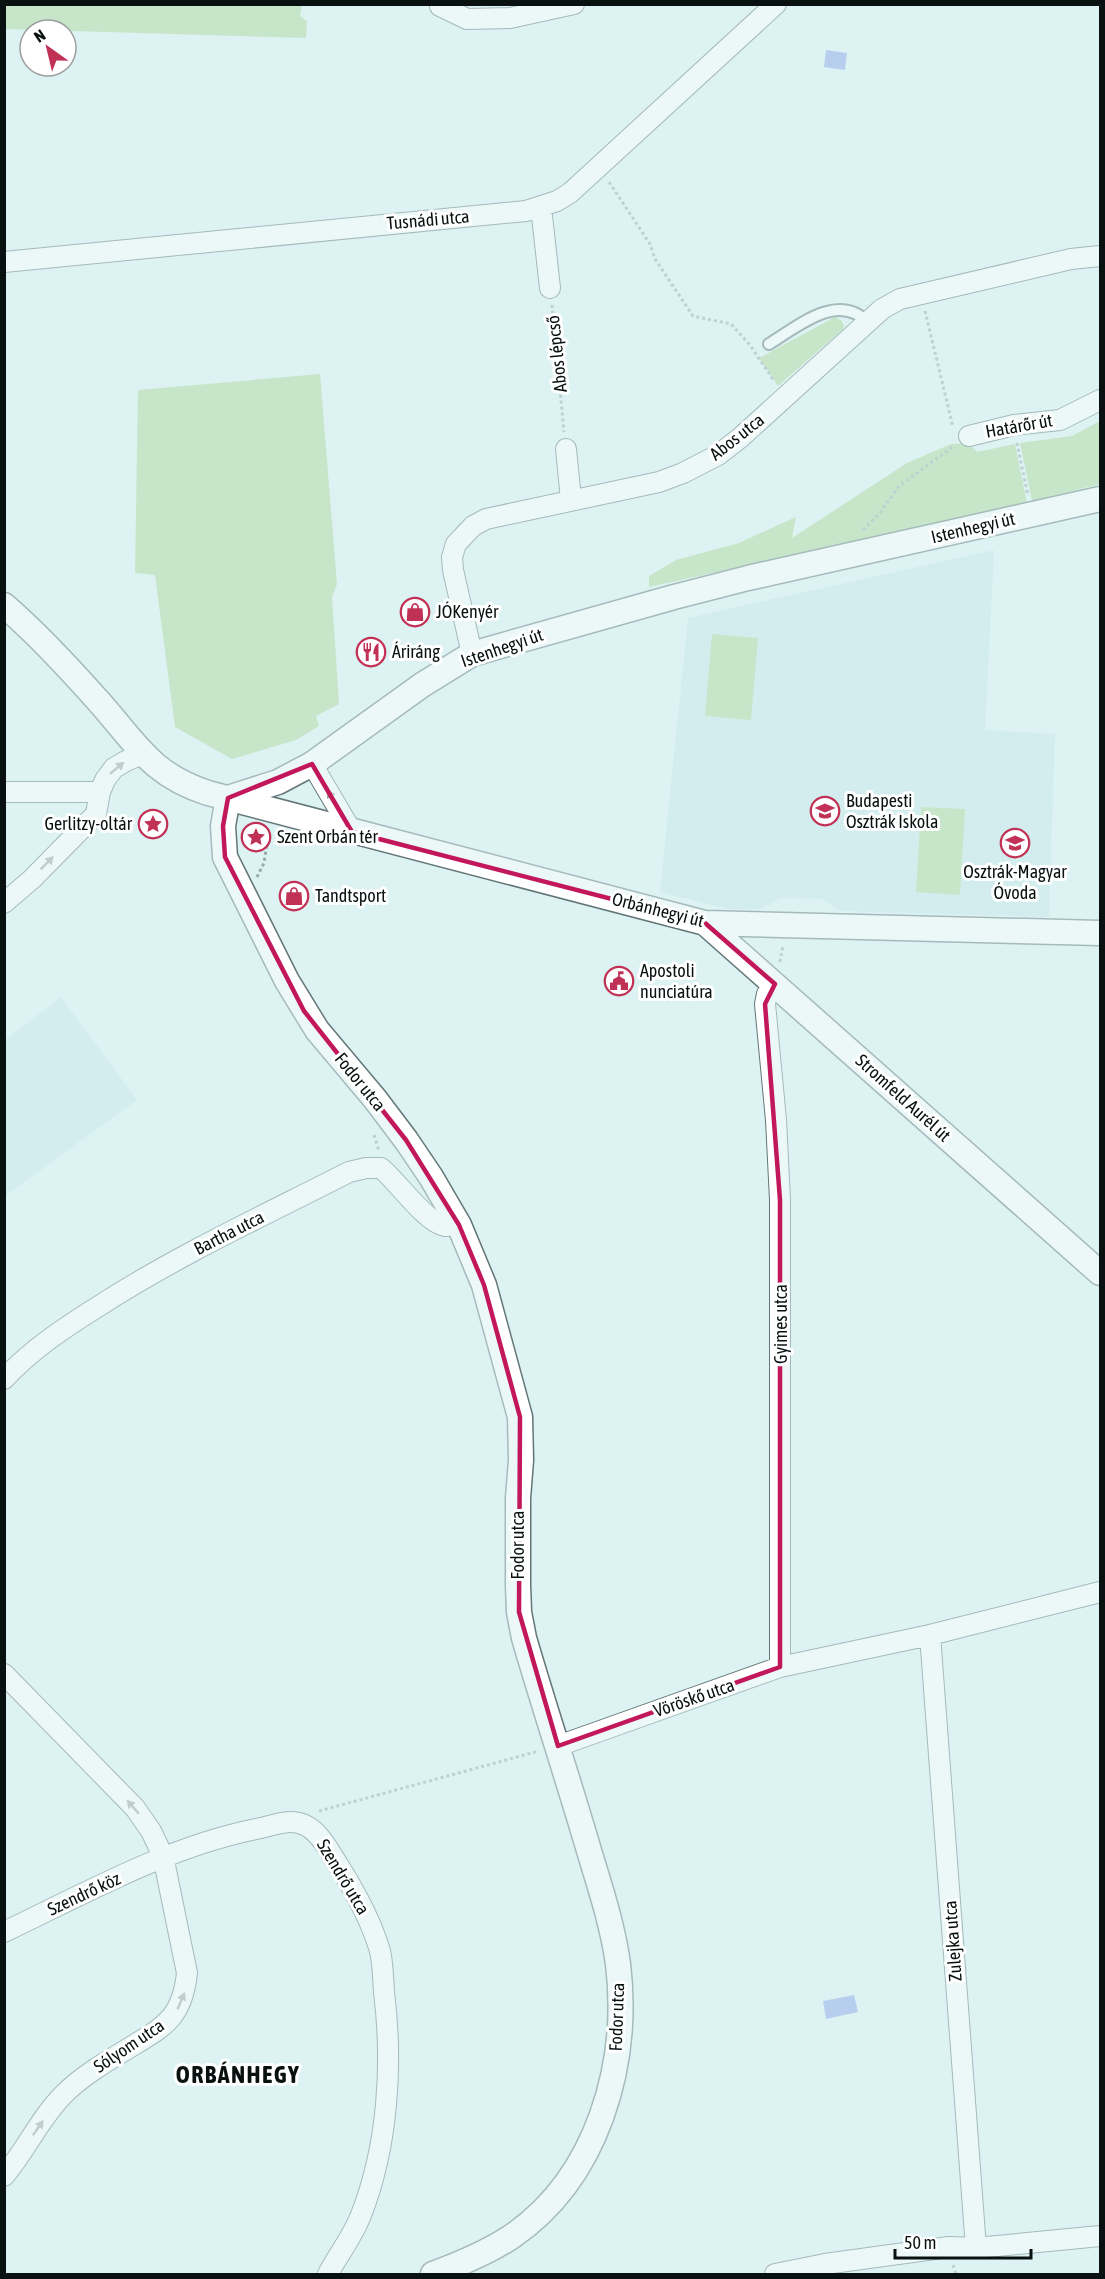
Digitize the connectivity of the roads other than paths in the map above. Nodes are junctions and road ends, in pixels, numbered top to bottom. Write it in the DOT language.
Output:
graph roads {
  1 [pos="574,4"];
  2 [pos="776,4"];
  3 [pos="440,6"];
  4 [pos="542,207"];
  5 [pos="1101,256"];
  6 [pos="4,262"];
  7 [pos="550,288"];
  8 [pos="868,323"];
  9 [pos="769,344"];
  10 [pos="1101,400"];
  11 [pos="963,437"];
  12 [pos="566,449"];
  13 [pos="1101,499"];
  14 [pos="571,500"];
  15 [pos="4,605"];
  16 [pos="472,654"];
  17 [pos="142,754"];
  18 [pos="312,764"];
  19 [pos="4,792"];
  20 [pos="100,792"];
  21 [pos="228,798"];
  22 [pos="352,832"];
  23 [pos="4,903"];
  24 [pos="705,923"];
  25 [pos="1101,933"];
  26 [pos="774,984"];
  27 [pos="459,1225"];
  28 [pos="1101,1273"];
  29 [pos="4,1379"];
  30 [pos="1101,1592"];
  31 [pos="930,1635"];
  32 [pos="780,1667"];
  33 [pos="4,1674"];
  34 [pos="558,1746"];
  35 [pos="163,1856"];
  36 [pos="4,1932"];
  37 [pos="4,2176"];
  38 [pos="1101,2236"];
  39 [pos="976,2248"];
  40 [pos="328,2274"];
  41 [pos="434,2274"];
  42 [pos="775,2274"];
  1 -- 3 [label="street"];
  2 -- 4 [label="street, Tusnádi utca"];
  4 -- 6 [label="street, Tusnádi utca"];
  4 -- 7 [label="street"];
  5 -- 8 [label="street, Abos utca"];
  8 -- 9 [label="lane"];
  8 -- 14 [label="street, Abos utca"];
  10 -- 11 [label="street, Határőr út"];
  12 -- 14 [label="street"];
  13 -- 16 [label="street, Istenhegyi út"];
  14 -- 16 [label="street, Abos utca"];
  15 -- 17 [label="street"];
  16 -- 18 [label="street, Istenhegyi út"];
  20 -- 17 [label="street, one-way"];
  17 -- 21 [label="street"];
  18 -- 21 [label="street, Istenhegyi út"];
  22 -- 18 [label="street, one-way"];
  19 -- 20 [label="street"];
  23 -- 20 [label="street, one-way"];
  21 -- 22 [label="street, Orbánhegyi út"];
  21 -- 27 [label="street, Fodor utca"];
  22 -- 24 [label="street, Orbánhegyi út"];
  24 -- 25 [label="street, Orbánhegyi út"];
  24 -- 26 [label="street, Stromfeld Aurél út"];
  26 -- 28 [label="street, Stromfeld Aurél út"];
  26 -- 32 [label="street, Gyimes utca"];
  27 -- 29 [label="street, Bartha utca"];
  27 -- 34 [label="street, Fodor utca"];
  30 -- 31 [label="street, Vöröskő utca"];
  31 -- 32 [label="street, Vöröskő utca"];
  31 -- 39 [label="street, Zulejka utca"];
  32 -- 34 [label="street, Vöröskő utca"];
  35 -- 33 [label="street, one-way"];
  34 -- 41 [label="street, Fodor utca"];
  35 -- 36 [label="street, Szendrő köz"];
  37 -- 35 [label="street, Sólyom utca, one-way"];
  35 -- 40 [label="street, Szendrő utca"];
  38 -- 39 [label="street"];
  39 -- 42 [label="street"];
}
